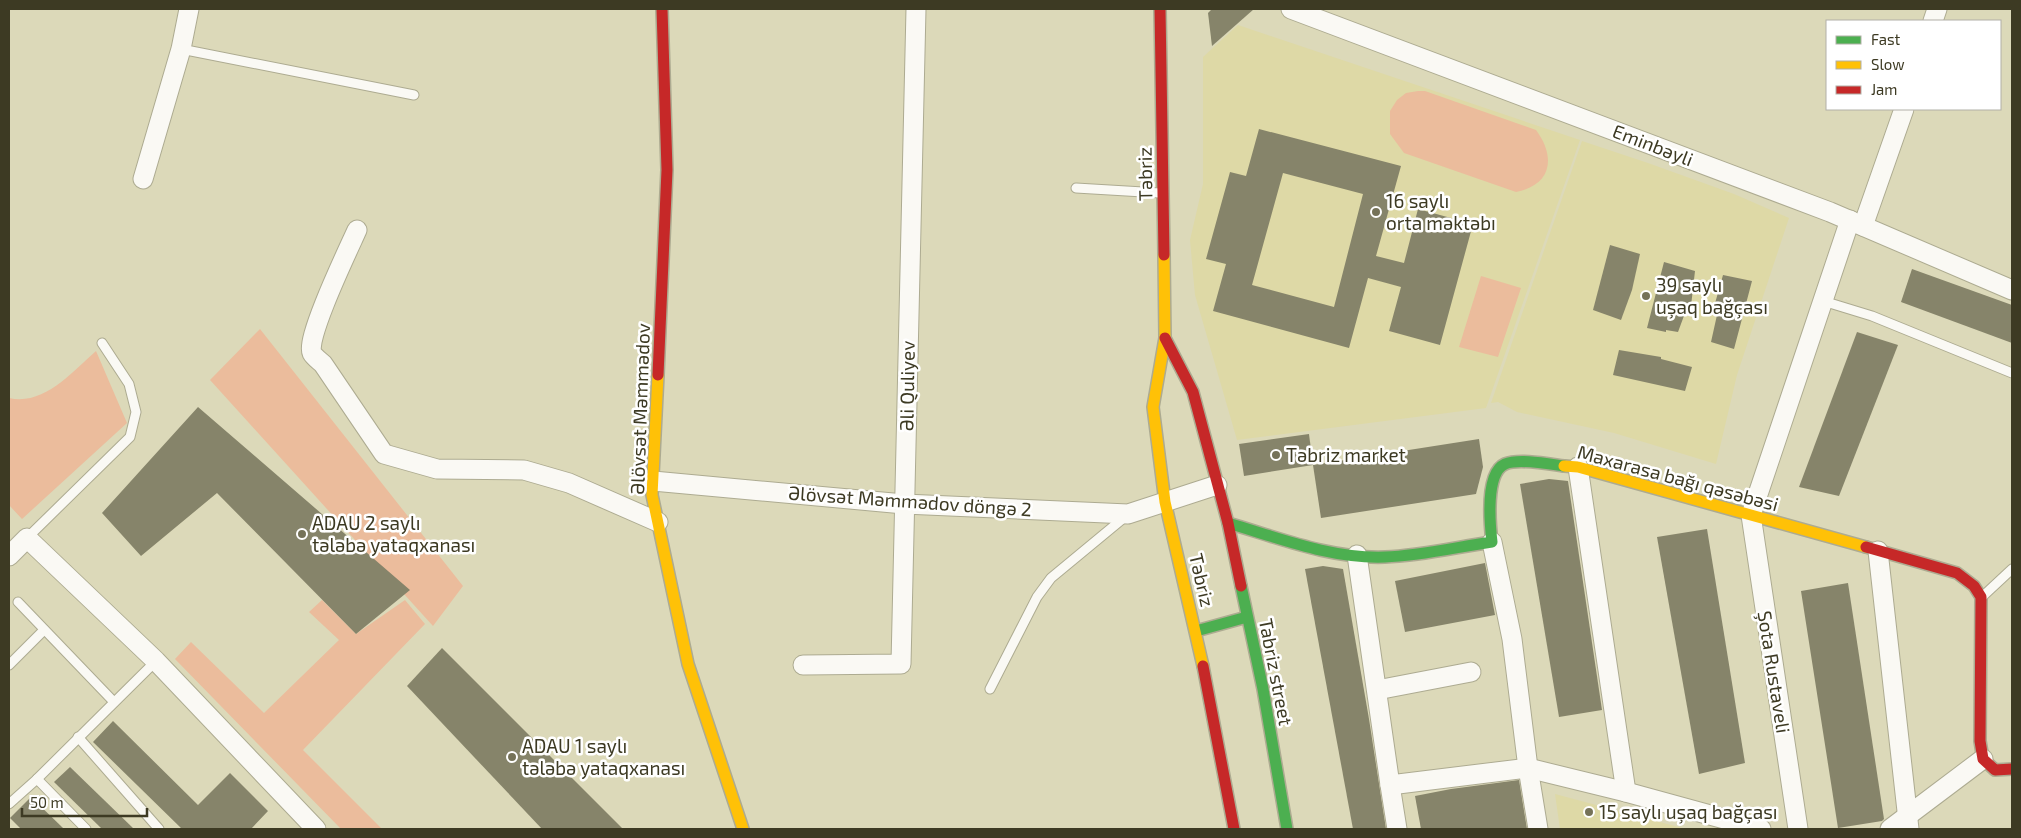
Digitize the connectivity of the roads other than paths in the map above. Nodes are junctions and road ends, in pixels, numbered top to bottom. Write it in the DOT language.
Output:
graph roads {
  1 [pos="189,9"];
  2 [pos="662,9"];
  3 [pos="916,9"];
  4 [pos="1160,9"];
  5 [pos="1291,9"];
  6 [pos="181,49"];
  7 [pos="414,95"];
  8 [pos="1904,110"];
  9 [pos="143,179"];
  10 [pos="1076,188"];
  11 [pos="1163,193"];
  12 [pos="1856,223"];
  13 [pos="357,230"];
  14 [pos="2012,290"];
  15 [pos="1823,301"];
  16 [pos="1165,338"];
  17 [pos="102,343"];
  18 [pos="2012,373"];
  19 [pos="1578,467"];
  20 [pos="653,481"];
  21 [pos="1217,485"];
  22 [pos="1165,502"];
  23 [pos="904,504"];
  24 [pos="1128,514"];
  25 [pos="1751,515"];
  26 [pos="658,522"];
  27 [pos="1228,523"];
  28 [pos="27,538"];
  29 [pos="1492,542"];
  30 [pos="1878,551"];
  31 [pos="1357,555"];
  32 [pos="9,556"];
  33 [pos="2012,569"];
  34 [pos="1981,597"];
  35 [pos="18,602"];
  36 [pos="1247,616"];
  37 [pos="44,630"];
  38 [pos="1196,631"];
  39 [pos="156,660"];
  40 [pos="9,665"];
  41 [pos="803,665"];
  42 [pos="1471,672"];
  43 [pos="990,689"];
  44 [pos="1377,690"];
  45 [pos="114,702"];
  46 [pos="78,737"];
  47 [pos="1983,759"];
  48 [pos="1528,768"];
  49 [pos="2012,772"];
  50 [pos="37,779"];
  51 [pos="1390,785"];
  52 [pos="1626,792"];
  53 [pos="9,804"];
  54 [pos="1909,822"];
  55 [pos="86,829"];
  56 [pos="159,829"];
  57 [pos="316,829"];
  58 [pos="743,829"];
  59 [pos="1234,829"];
  60 [pos="1287,829"];
  61 [pos="1397,829"];
  62 [pos="1538,829"];
  63 [pos="1761,829"];
  64 [pos="1798,829"];
  65 [pos="1890,829"];
  1 -- 6 [label="street"];
  2 -- 20 [label="street, Əlövsət Məmmədov"];
  3 -- 23 [label="street, Əli Quliyev"];
  4 -- 11 [label="street, Təbriz"];
  5 -- 12 [label="street, Eminbəyli"];
  6 -- 7 [label="lane"];
  6 -- 9 [label="street"];
  8 -- 12 [label="street"];
  10 -- 11 [label="lane"];
  11 -- 16 [label="street, Təbriz"];
  12 -- 14 [label="street, Eminbəyli"];
  12 -- 15 [label="street"];
  13 -- 26 [label="street"];
  15 -- 18 [label="lane"];
  15 -- 25 [label="street"];
  16 -- 21 [label="street, Təbriz"];
  16 -- 22 [label="street, Təbriz"];
  17 -- 28 [label="lane"];
  19 -- 25 [label="street, Maxarasa bağı qəsəbəsi"];
  19 -- 29 [label="street, Maxarasa bağı qəsəbəsi"];
  19 -- 52 [label="street"];
  20 -- 23 [label="street, Əlövsət Məmmədov döngə 2"];
  20 -- 26 [label="street, Əlövsət Məmmədov"];
  21 -- 22 [label="street, Əlövsət Məmmədov döngə 2"];
  21 -- 27 [label="street, Təbriz"];
  22 -- 24 [label="street, Əlövsət Məmmədov döngə 2"];
  22 -- 38 [label="street, Təbriz"];
  23 -- 24 [label="street, Əlövsət Məmmədov döngə 2"];
  23 -- 41 [label="street, Əli Quliyev"];
  24 -- 43 [label="lane"];
  25 -- 30 [label="street, Maxarasa bağı qəsəbəsi"];
  25 -- 64 [label="street, Şota Rustaveli"];
  26 -- 58 [label="street, Əlövsət Məmmədov"];
  27 -- 31 [label="street"];
  27 -- 36 [label="street, Tabriz street"];
  28 -- 32 [label="street"];
  28 -- 39 [label="street"];
  29 -- 31 [label="street"];
  29 -- 48 [label="street"];
  30 -- 34 [label="street, Maxarasa bağı qəsəbəsi"];
  30 -- 54 [label="street"];
  31 -- 44 [label="street"];
  33 -- 34 [label="lane"];
  34 -- 47 [label="street"];
  35 -- 37 [label="lane"];
  36 -- 38 [label="street"];
  36 -- 60 [label="street, Tabriz street"];
  37 -- 40 [label="lane"];
  37 -- 45 [label="lane"];
  38 -- 59 [label="street, Təbriz"];
  39 -- 45 [label="lane"];
  39 -- 57 [label="street"];
  42 -- 44 [label="street"];
  44 -- 51 [label="street"];
  45 -- 46 [label="lane"];
  46 -- 50 [label="lane"];
  46 -- 56 [label="lane"];
  47 -- 49 [label="street"];
  47 -- 54 [label="street"];
  48 -- 51 [label="street"];
  48 -- 52 [label="street"];
  48 -- 62 [label="street"];
  50 -- 53 [label="lane"];
  50 -- 55 [label="lane"];
  51 -- 61 [label="street"];
  52 -- 63 [label="street"];
  54 -- 65 [label="street"];
}
